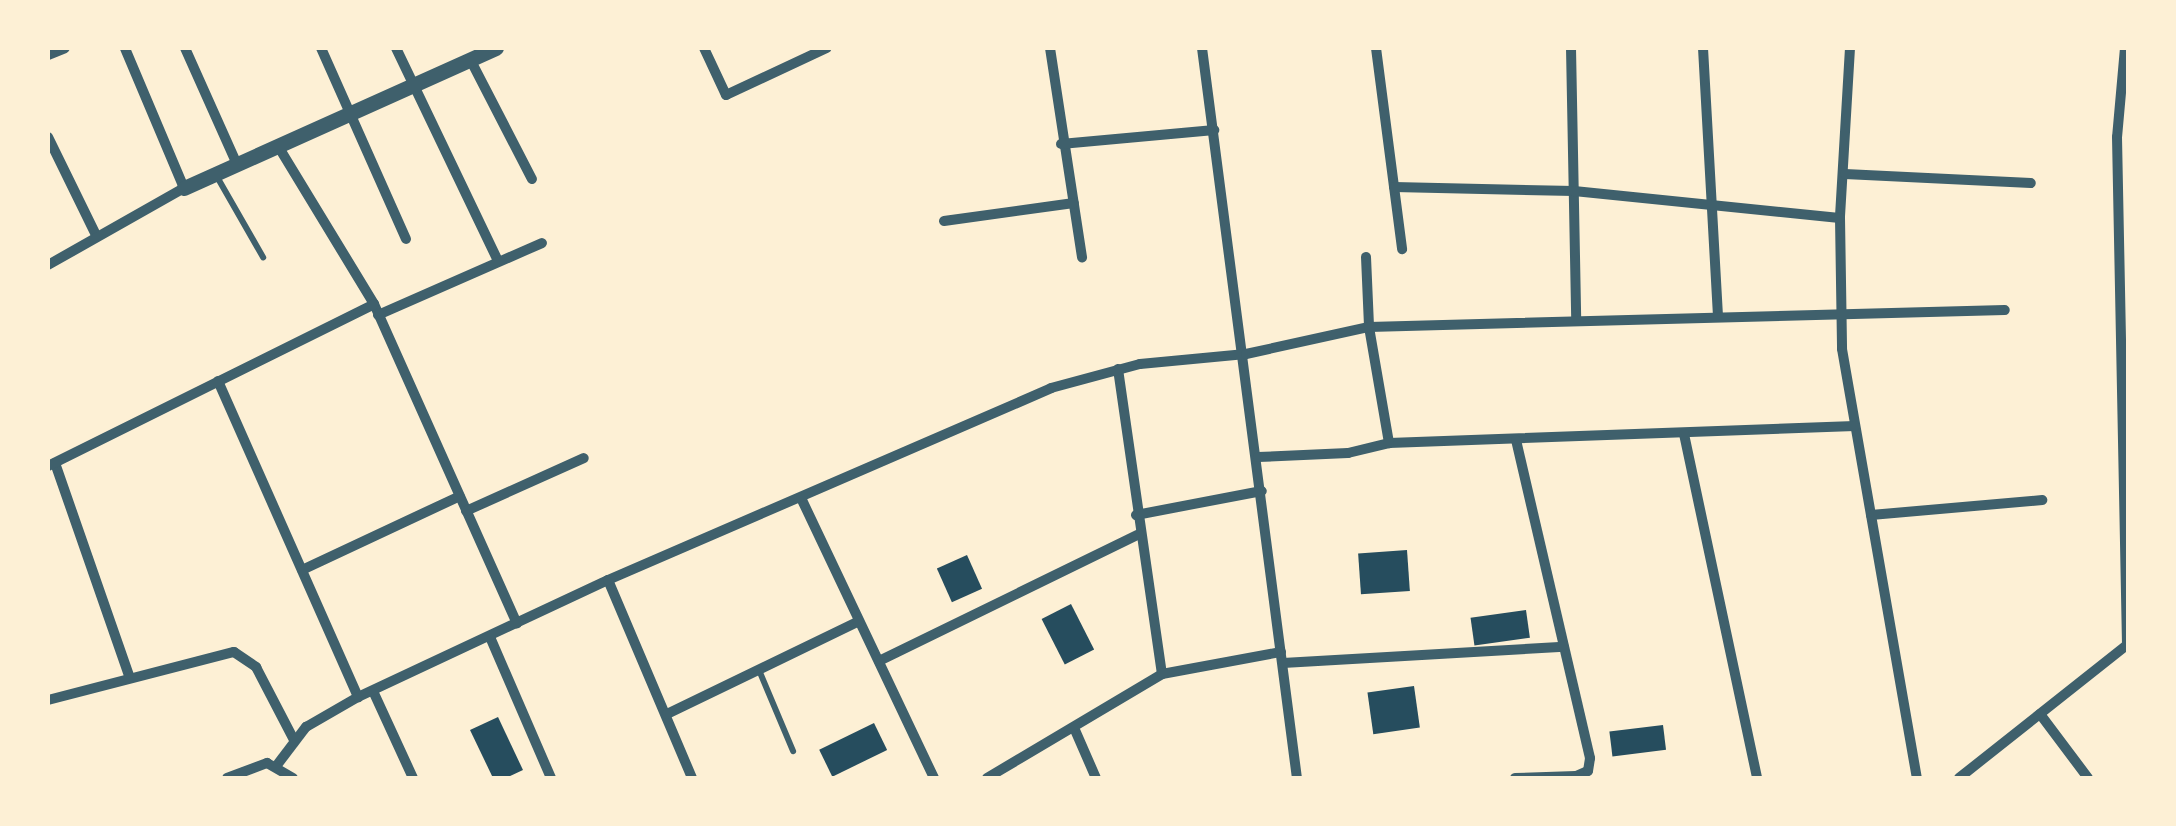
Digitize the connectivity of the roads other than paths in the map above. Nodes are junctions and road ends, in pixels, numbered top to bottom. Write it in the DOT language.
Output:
graph roads {
  1 [pos="65,48"];
  2 [pos="124,48"];
  3 [pos="185,48"];
  4 [pos="321,48"];
  5 [pos="396,48"];
  6 [pos="496,48"];
  7 [pos="704,48"];
  8 [pos="827,48"];
  9 [pos="1050,48"];
  10 [pos="1202,48"];
  11 [pos="1376,48"];
  12 [pos="1571,48"];
  13 [pos="1703,48"];
  14 [pos="1850,48"];
  15 [pos="2126,48"];
  16 [pos="48,55"];
  17 [pos="470,60"];
  18 [pos="413,85"];
  19 [pos="349,114"];
  20 [pos="1214,130"];
  21 [pos="2123,136"];
  22 [pos="48,137"];
  23 [pos="1062,144"];
  24 [pos="278,146"];
  25 [pos="237,164"];
  26 [pos="215,174"];
  27 [pos="1844,174"];
  28 [pos="532,178"];
  29 [pos="2031,182"];
  30 [pos="1394,186"];
  31 [pos="184,188"];
  32 [pos="1574,191"];
  33 [pos="1074,203"];
  34 [pos="1708,206"];
  35 [pos="1840,218"];
  36 [pos="944,221"];
  37 [pos="97,237"];
  38 [pos="406,239"];
  39 [pos="542,243"];
  40 [pos="1402,249"];
  41 [pos="262,256"];
  42 [pos="1366,257"];
  43 [pos="1082,258"];
  44 [pos="498,261"];
  45 [pos="48,265"];
  46 [pos="2126,266"];
  47 [pos="376,310"];
  48 [pos="1840,310"];
  49 [pos="2005,310"];
  50 [pos="1718,314"];
  51 [pos="1576,320"];
  52 [pos="1369,326"];
  53 [pos="1246,354"];
  54 [pos="1118,370"];
  55 [pos="218,382"];
  56 [pos="1856,426"];
  57 [pos="1684,434"];
  58 [pos="1389,442"];
  59 [pos="1516,442"];
  60 [pos="1258,456"];
  61 [pos="584,458"];
  62 [pos="51,464"];
  63 [pos="1262,491"];
  64 [pos="460,496"];
  65 [pos="802,500"];
  66 [pos="2042,500"];
  67 [pos="466,511"];
  68 [pos="1136,514"];
  69 [pos="1871,515"];
  70 [pos="1139,534"];
  71 [pos="302,570"];
  72 [pos="608,580"];
  73 [pos="859,621"];
  74 [pos="517,624"];
  75 [pos="490,637"];
  76 [pos="2128,645"];
  77 [pos="1564,648"];
  78 [pos="1282,658"];
  79 [pos="879,661"];
  80 [pos="759,670"];
  81 [pos="1162,674"];
  82 [pos="129,675"];
  83 [pos="373,691"];
  84 [pos="358,697"];
  85 [pos="48,700"];
  86 [pos="666,714"];
  87 [pos="2040,714"];
  88 [pos="1074,730"];
  89 [pos="294,740"];
  90 [pos="793,750"];
  91 [pos="277,764"];
  92 [pos="227,778"];
  93 [pos="293,778"];
  94 [pos="413,778"];
  95 [pos="550,778"];
  96 [pos="692,778"];
  97 [pos="934,778"];
  98 [pos="986,778"];
  99 [pos="1096,778"];
  100 [pos="1297,778"];
  101 [pos="1514,778"];
  102 [pos="1757,778"];
  103 [pos="1917,778"];
  104 [pos="1959,778"];
  105 [pos="2088,778"];
  1 -- 16 [label="street"];
  2 -- 31 [label="street"];
  3 -- 25 [label="street"];
  4 -- 19 [label="street"];
  5 -- 18 [label="street"];
  6 -- 17 [label="street"];
  7 -- 8 [label="street"];
  9 -- 23 [label="street"];
  10 -- 20 [label="street"];
  11 -- 30 [label="street"];
  12 -- 32 [label="street"];
  13 -- 34 [label="street"];
  14 -- 27 [label="street"];
  15 -- 21 [label="street"];
  17 -- 18 [label="street"];
  17 -- 28 [label="street"];
  18 -- 19 [label="street"];
  18 -- 44 [label="street"];
  19 -- 24 [label="street"];
  19 -- 38 [label="street"];
  20 -- 23 [label="street"];
  20 -- 53 [label="street"];
  21 -- 46 [label="street"];
  22 -- 37 [label="street"];
  23 -- 33 [label="street"];
  24 -- 25 [label="street"];
  24 -- 47 [label="street"];
  25 -- 26 [label="street"];
  26 -- 31 [label="street"];
  26 -- 41 [label="lane"];
  27 -- 29 [label="street"];
  27 -- 35 [label="street"];
  30 -- 32 [label="street"];
  30 -- 40 [label="street"];
  31 -- 37 [label="street"];
  32 -- 34 [label="street"];
  32 -- 51 [label="street"];
  33 -- 36 [label="street"];
  33 -- 43 [label="street"];
  34 -- 35 [label="street"];
  34 -- 50 [label="street"];
  35 -- 48 [label="street"];
  37 -- 45 [label="street"];
  39 -- 44 [label="street"];
  42 -- 52 [label="street"];
  44 -- 47 [label="street"];
  46 -- 76 [label="street"];
  47 -- 55 [label="street"];
  47 -- 64 [label="street"];
  48 -- 49 [label="street"];
  48 -- 50 [label="street"];
  48 -- 56 [label="street"];
  50 -- 51 [label="street"];
  51 -- 52 [label="street"];
  52 -- 53 [label="street"];
  52 -- 58 [label="street"];
  53 -- 54 [label="street"];
  53 -- 60 [label="street"];
  54 -- 65 [label="street"];
  54 -- 68 [label="street"];
  55 -- 62 [label="street"];
  55 -- 71 [label="street"];
  56 -- 57 [label="street"];
  56 -- 69 [label="street"];
  57 -- 59 [label="street"];
  57 -- 102 [label="street"];
  58 -- 59 [label="street"];
  58 -- 60 [label="street"];
  59 -- 77 [label="street"];
  60 -- 63 [label="street"];
  61 -- 67 [label="street"];
  62 -- 82 [label="street"];
  63 -- 68 [label="street"];
  63 -- 78 [label="street"];
  64 -- 67 [label="street"];
  64 -- 71 [label="street"];
  65 -- 72 [label="street"];
  65 -- 73 [label="street"];
  66 -- 69 [label="street"];
  67 -- 74 [label="street"];
  68 -- 70 [label="street"];
  69 -- 103 [label="street"];
  70 -- 79 [label="street"];
  70 -- 81 [label="street"];
  71 -- 84 [label="street"];
  72 -- 74 [label="street"];
  72 -- 86 [label="street"];
  73 -- 79 [label="street"];
  73 -- 80 [label="street"];
  74 -- 75 [label="street"];
  75 -- 83 [label="street"];
  75 -- 95 [label="street"];
  76 -- 87 [label="street"];
  77 -- 78 [label="street"];
  77 -- 101 [label="street"];
  78 -- 81 [label="street"];
  78 -- 100 [label="street"];
  79 -- 97 [label="street"];
  80 -- 86 [label="street"];
  80 -- 90 [label="lane"];
  81 -- 88 [label="street"];
  82 -- 85 [label="street"];
  82 -- 89 [label="street"];
  83 -- 84 [label="street"];
  83 -- 94 [label="street"];
  84 -- 89 [label="street"];
  86 -- 96 [label="street"];
  87 -- 104 [label="street"];
  87 -- 105 [label="street"];
  88 -- 98 [label="street"];
  88 -- 99 [label="street"];
  89 -- 91 [label="street"];
  91 -- 92 [label="street"];
  91 -- 93 [label="street"];
}
